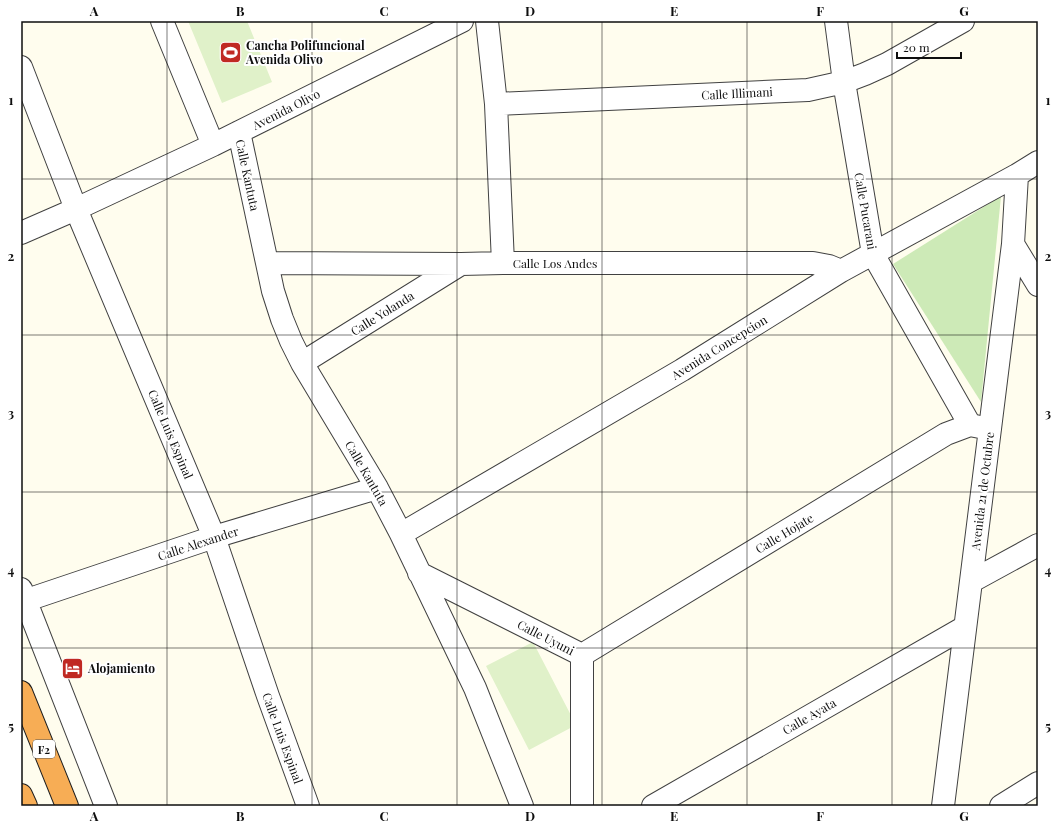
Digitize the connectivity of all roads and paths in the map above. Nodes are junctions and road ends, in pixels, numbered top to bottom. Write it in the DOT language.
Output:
graph roads {
  1 [pos="162,21"];
  2 [pos="462,21"];
  3 [pos="487,21"];
  4 [pos="836,21"];
  5 [pos="962,21"];
  6 [pos="21,67"];
  7 [pos="844,82"];
  8 [pos="496,104"];
  9 [pos="239,132"];
  10 [pos="213,145"];
  11 [pos="1038,162"];
  12 [pos="1016,175"];
  13 [pos="76,209"];
  14 [pos="21,233"];
  15 [pos="1013,244"];
  16 [pos="872,254"];
  17 [pos="267,262"];
  18 [pos="504,263"];
  19 [pos="461,264"];
  20 [pos="841,271"];
  21 [pos="1038,285"];
  22 [pos="302,363"];
  23 [pos="980,427"];
  24 [pos="377,488"];
  25 [pos="401,534"];
  26 [pos="214,537"];
  27 [pos="1038,544"];
  28 [pos="419,573"];
  29 [pos="972,580"];
  30 [pos="23,597"];
  31 [pos="965,627"];
  32 [pos="582,655"];
  33 [pos="21,692"];
  34 [pos="1038,783"];
  35 [pos="21,795"];
  36 [pos="26,806"];
  37 [pos="67,806"];
  38 [pos="106,806"];
  39 [pos="308,806"];
  40 [pos="522,806"];
  41 [pos="582,806"];
  42 [pos="654,806"];
  43 [pos="943,806"];
  44 [pos="1001,806"];
  1 -- 10 [label="street"];
  2 -- 9 [label="street, Avenida Olivo"];
  3 -- 8 [label="street"];
  4 -- 7 [label="street, Calle Pucarani"];
  5 -- 7 [label="street, Calle Illimani"];
  6 -- 13 [label="street, Calle Luis Espinal"];
  7 -- 8 [label="street, Calle Illimani"];
  7 -- 16 [label="street, Calle Pucarani"];
  8 -- 18 [label="street"];
  9 -- 10 [label="street, Avenida Olivo"];
  9 -- 17 [label="street, Calle Kantuta"];
  10 -- 13 [label="street, Avenida Olivo"];
  11 -- 12 [label="street, Avenida Concepcion"];
  12 -- 15 [label="street, Avenida 21 de Octubre"];
  12 -- 16 [label="street, Avenida Concepcion"];
  13 -- 14 [label="street, Avenida Olivo"];
  13 -- 26 [label="street, Calle Luis Espinal"];
  15 -- 21 [label="street"];
  15 -- 23 [label="street, Avenida 21 de Octubre"];
  16 -- 20 [label="street, Avenida Concepcion"];
  16 -- 23 [label="street, Calle Pucarani"];
  17 -- 19 [label="street, Calle Los Andes"];
  17 -- 22 [label="street, Calle Kantuta"];
  18 -- 19 [label="street, Calle Los Andes"];
  18 -- 20 [label="street, Calle Los Andes"];
  19 -- 22 [label="street, Calle Yolanda"];
  20 -- 25 [label="street, Avenida Concepcion"];
  22 -- 24 [label="street, Calle Kantuta"];
  23 -- 29 [label="street, Avenida 21 de Octubre"];
  23 -- 32 [label="street, Calle Hojate"];
  24 -- 25 [label="street, Calle Kantuta"];
  24 -- 26 [label="street, Calle Alexander"];
  25 -- 28 [label="street, Calle Kantuta"];
  26 -- 30 [label="street, Calle Alexander"];
  26 -- 39 [label="street, Calle Luis Espinal"];
  27 -- 29 [label="street"];
  28 -- 32 [label="street, Calle Uyuni"];
  28 -- 40 [label="street, Calle Kantuta"];
  29 -- 31 [label="street, Avenida 21 de Octubre"];
  30 -- 38 [label="street"];
  31 -- 42 [label="street, Calle Ayata"];
  31 -- 43 [label="street, Avenida 21 de Octubre"];
  32 -- 41 [label="street, Calle Uyuni"];
  33 -- 37 [label="highway, F2"];
  34 -- 44 [label="street"];
  35 -- 36 [label="highway"];
}
